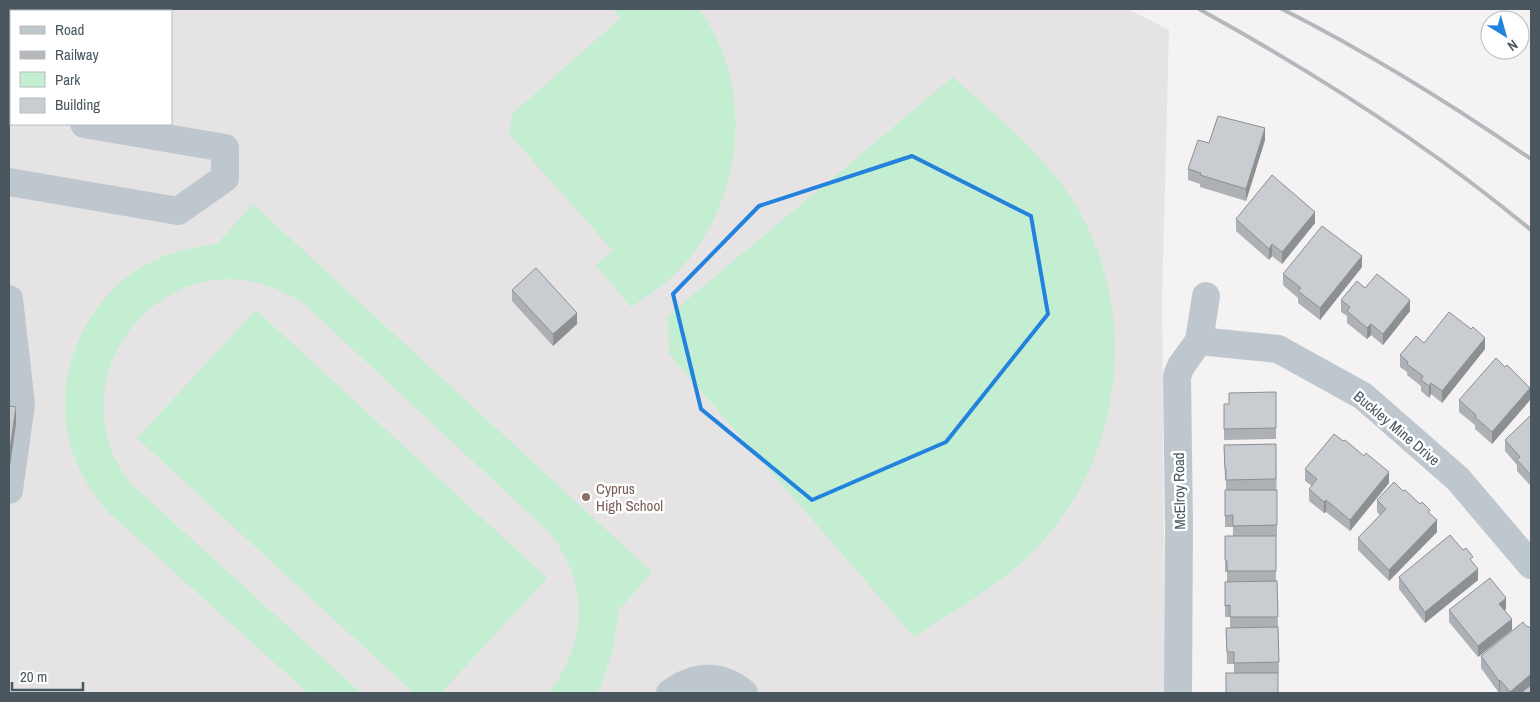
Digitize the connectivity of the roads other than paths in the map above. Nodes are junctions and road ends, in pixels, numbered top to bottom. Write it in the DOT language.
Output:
graph roads {
  1 [pos="90,125"];
  2 [pos="9,182"];
  3 [pos="1206,296"];
  4 [pos="9,299"];
  5 [pos="1199,341"];
  6 [pos="9,490"];
  7 [pos="1531,565"];
  8 [pos="670,693"];
  9 [pos="744,693"];
  10 [pos="1178,693"];
  1 -- 2 [label="street"];
  3 -- 5 [label="street, McElroy Road"];
  4 -- 6 [label="street"];
  5 -- 7 [label="street, Buckley Mine Drive"];
  5 -- 10 [label="street, McElroy Road"];
  8 -- 9 [label="street"];
}
